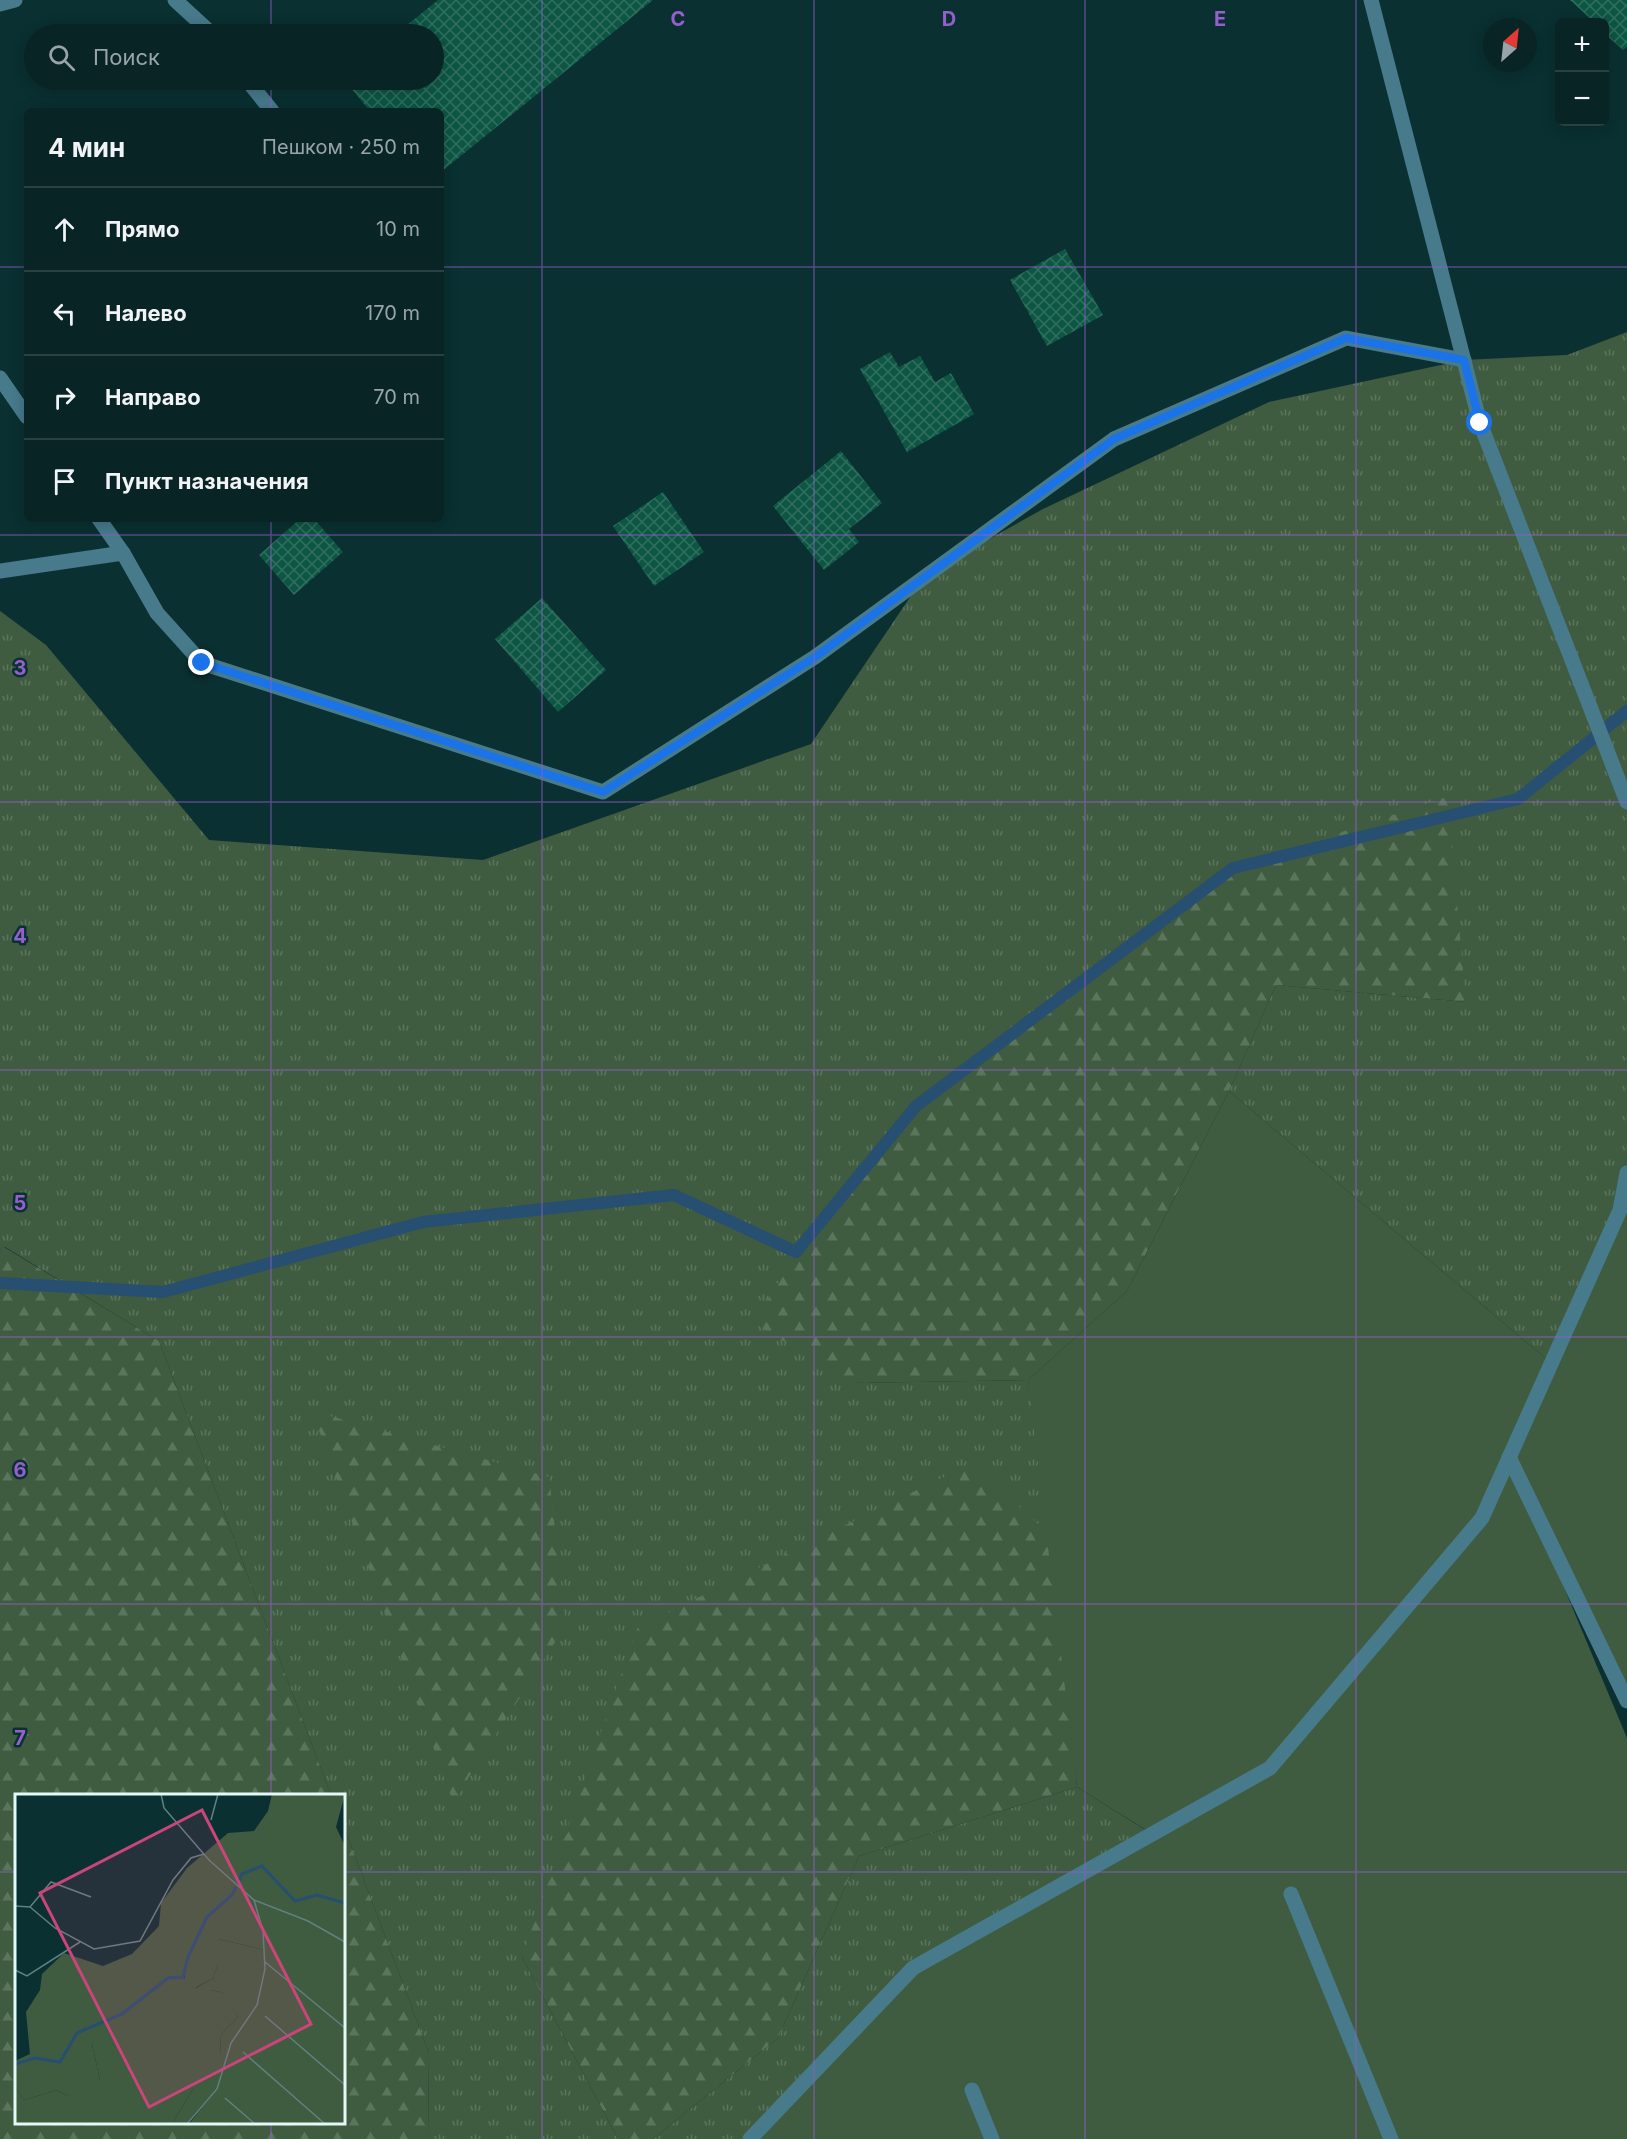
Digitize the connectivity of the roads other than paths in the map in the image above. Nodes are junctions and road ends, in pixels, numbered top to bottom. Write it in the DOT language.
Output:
graph roads {
  1 [pos="15,0"];
  2 [pos="175,0"];
  3 [pos="1371,0"];
  4 [pos="0,4"];
  5 [pos="201,24"];
  6 [pos="255,90"];
  7 [pos="270,108"];
  8 [pos="1464,360"];
  9 [pos="0,378"];
  10 [pos="24,413"];
  11 [pos="101,522"];
  12 [pos="123,553"];
  13 [pos="0,571"];
  14 [pos="1627,802"];
  15 [pos="1627,1173"];
  16 [pos="1509,1457"];
  17 [pos="1627,1701"];
  18 [pos="1291,1894"];
  19 [pos="972,2090"];
  20 [pos="750,2139"];
  21 [pos="992,2139"];
  22 [pos="1391,2139"];
  1 -- 4 [label="street"];
  2 -- 5 [label="street"];
  3 -- 8 [label="street"];
  6 -- 7 [label="street"];
  8 -- 12 [label="street"];
  8 -- 14 [label="street"];
  9 -- 10 [label="street"];
  11 -- 12 [label="street"];
  12 -- 13 [label="street"];
  15 -- 16 [label="street"];
  16 -- 17 [label="street"];
  16 -- 20 [label="street"];
  18 -- 22 [label="street"];
  19 -- 21 [label="street"];
}
